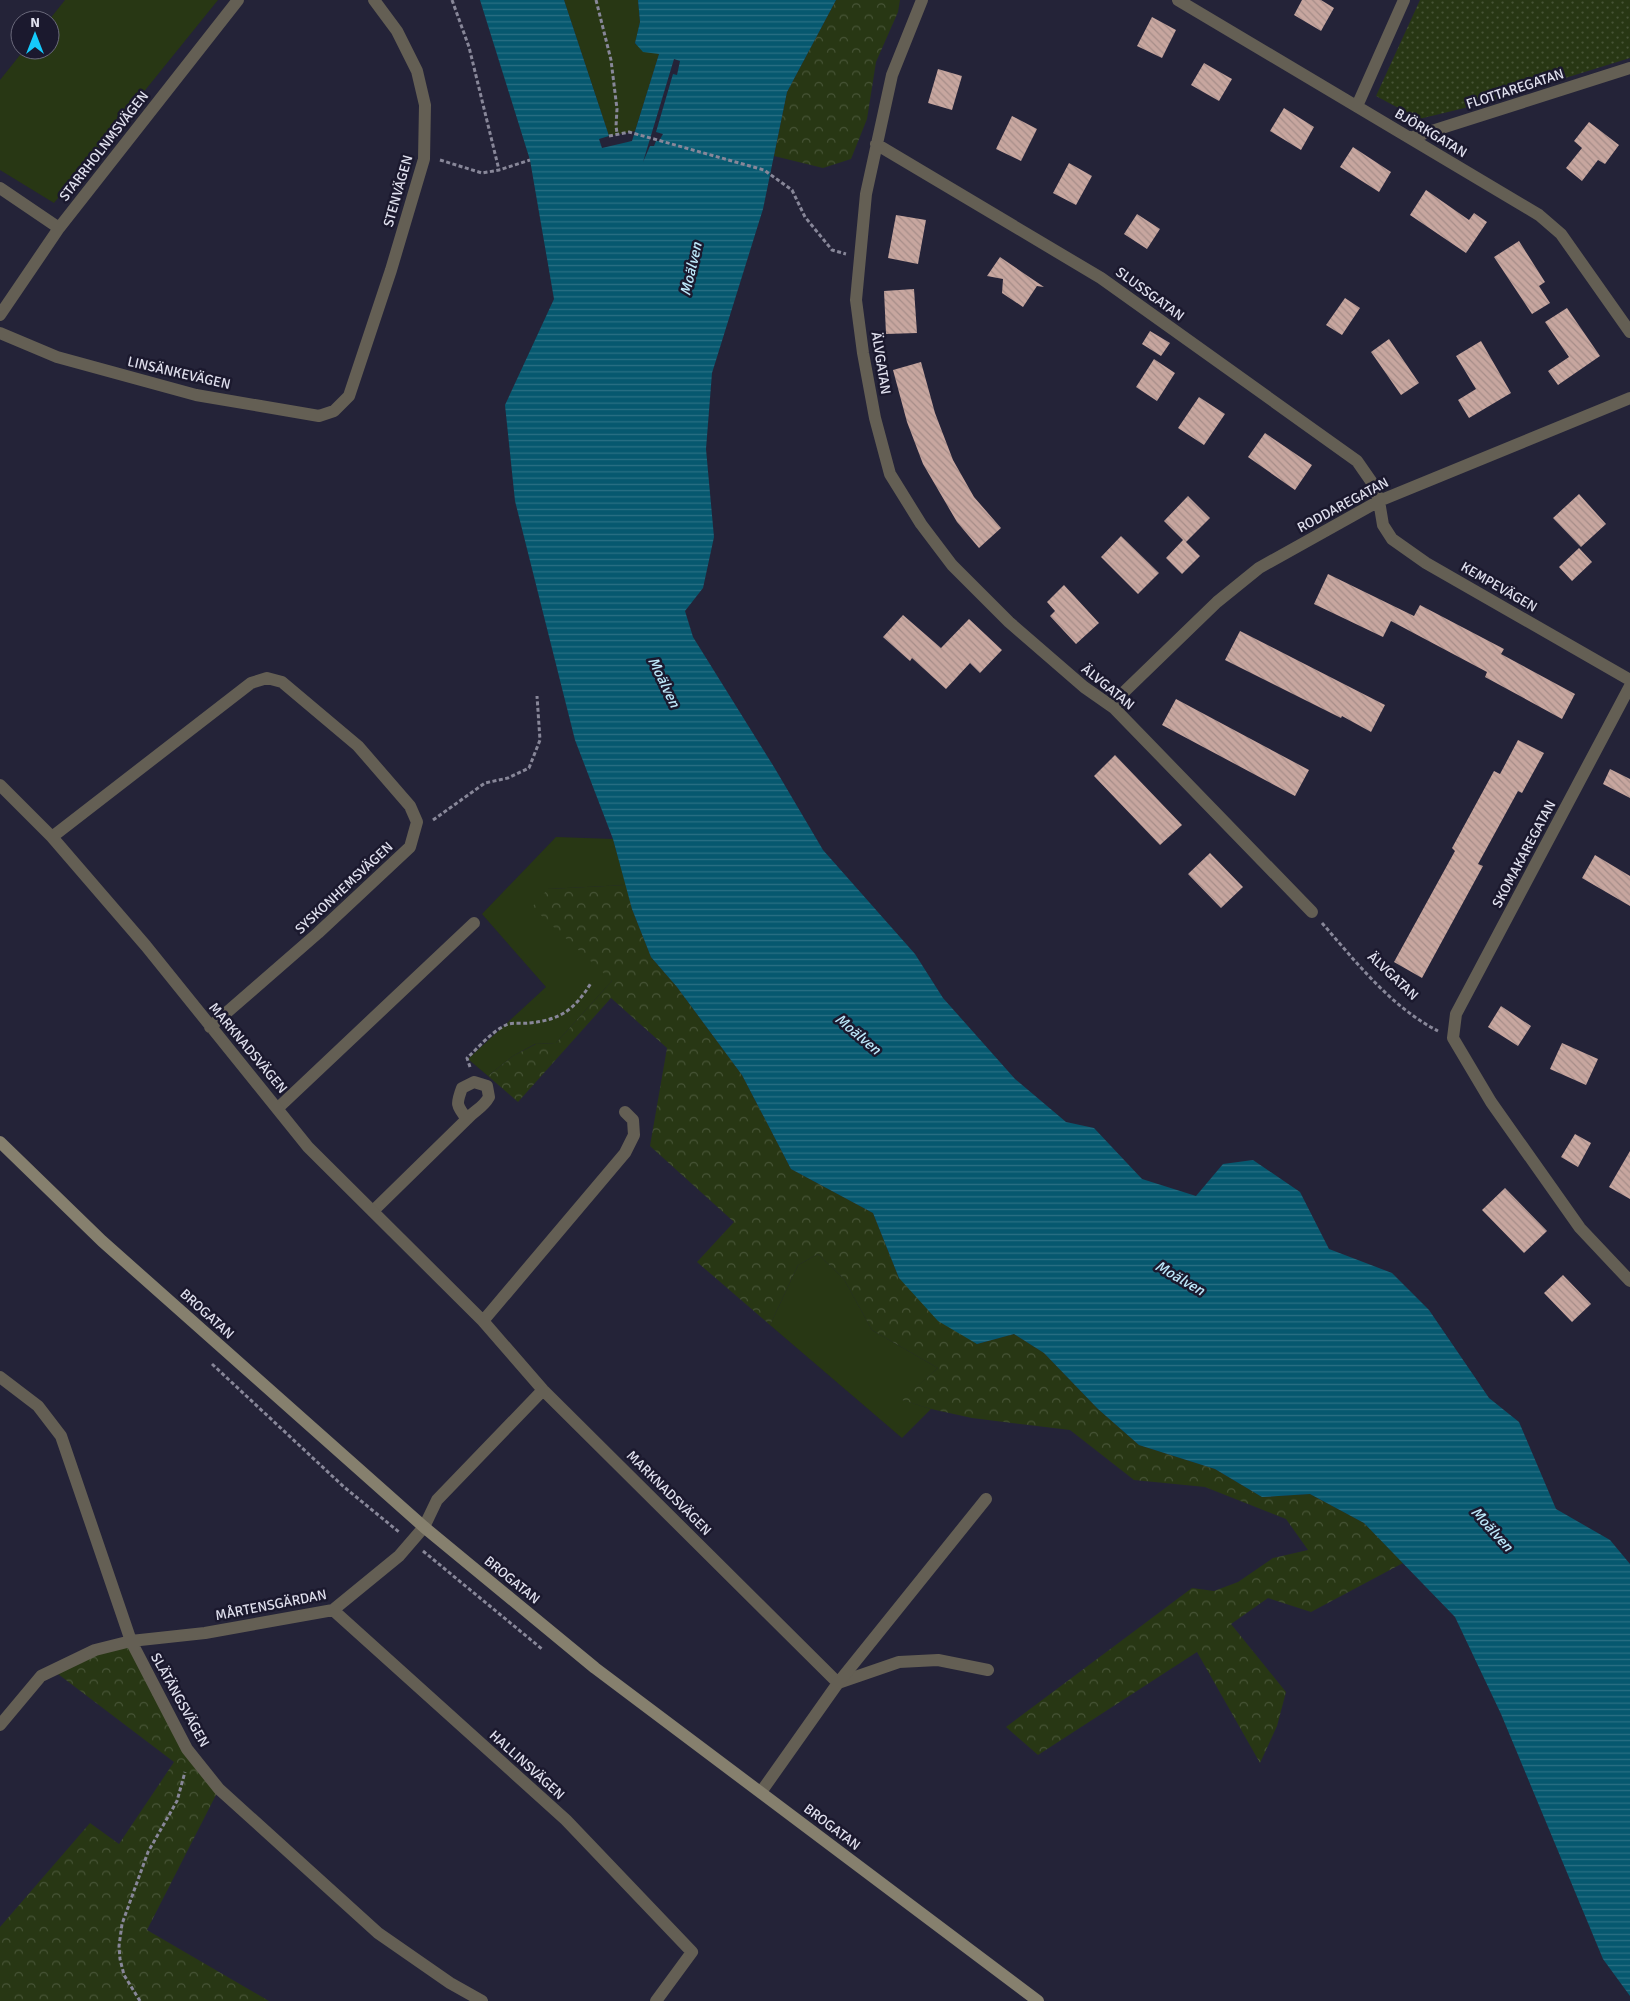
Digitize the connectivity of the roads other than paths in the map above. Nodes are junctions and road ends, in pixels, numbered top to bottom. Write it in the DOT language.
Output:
graph roads {
  1 [pos="238,0"];
  2 [pos="374,0"];
  3 [pos="922,0"];
  4 [pos="1178,0"];
  5 [pos="1404,0"];
  6 [pos="1630,68"];
  7 [pos="1357,106"];
  8 [pos="1410,138"];
  9 [pos="876,144"];
  10 [pos="0,188"];
  11 [pos="59,228"];
  12 [pos="0,315"];
  13 [pos="1630,332"];
  14 [pos="0,333"];
  15 [pos="349,396"];
  16 [pos="1630,398"];
  17 [pos="1379,501"];
  18 [pos="1630,680"];
  19 [pos="1630,686"];
  20 [pos="1114,708"];
  21 [pos="0,785"];
  22 [pos="52,837"];
  23 [pos="1312,912"];
  24 [pos="474,923"];
  25 [pos="210,1027"];
  26 [pos="278,1108"];
  27 [pos="625,1112"];
  28 [pos="467,1119"];
  29 [pos="0,1142"];
  30 [pos="372,1211"];
  31 [pos="1630,1281"];
  32 [pos="483,1321"];
  33 [pos="0,1378"];
  34 [pos="543,1390"];
  35 [pos="986,1499"];
  36 [pos="424,1527"];
  37 [pos="333,1610"];
  38 [pos="131,1641"];
  39 [pos="988,1670"];
  40 [pos="838,1683"];
  41 [pos="0,1725"];
  42 [pos="762,1792"];
  43 [pos="482,2001"];
  44 [pos="656,2001"];
  45 [pos="1038,2001"];
  1 -- 11 [label="street, STARRHOLNMSVÄGEN"];
  2 -- 15 [label="street, STENVÄGEN"];
  3 -- 9 [label="street, ÄLVGATAN"];
  4 -- 7 [label="street, BJÖRKGATAN"];
  5 -- 7 [label="street"];
  6 -- 8 [label="street, FLOTTAREGATAN"];
  7 -- 8 [label="street, BJÖRKGATAN"];
  8 -- 13 [label="street, BJÖRKGATAN"];
  9 -- 17 [label="street, SLUSSGATAN"];
  9 -- 20 [label="street, ÄLVGATAN"];
  10 -- 11 [label="street"];
  11 -- 12 [label="street, STARRHOLNMSVÄGEN"];
  14 -- 15 [label="street, LINSÄNKEVÄGEN"];
  16 -- 17 [label="street, RODDAREGATAN"];
  17 -- 18 [label="street, KEMPEVÄGEN"];
  17 -- 20 [label="street, RODDAREGATAN"];
  19 -- 31 [label="street, SKOMAKAREGATAN"];
  20 -- 23 [label="street, ÄLVGATAN"];
  21 -- 22 [label="street, MARKNADSVÄGEN"];
  22 -- 25 [label="street, MARKNADSVÄGEN"];
  22 -- 25 [label="street, SYSKONHEMSVÄGEN"];
  24 -- 26 [label="street"];
  25 -- 26 [label="street, MARKNADSVÄGEN"];
  26 -- 30 [label="street, MARKNADSVÄGEN"];
  27 -- 32 [label="street"];
  28 -- 28 [label="street"];
  28 -- 30 [label="street"];
  29 -- 36 [label="main road, BROGATAN"];
  30 -- 32 [label="street, MARKNADSVÄGEN"];
  32 -- 34 [label="street, MARKNADSVÄGEN"];
  33 -- 38 [label="street, SLÄTÄNGSVÄGEN"];
  34 -- 36 [label="street, MÅRTENSGÄRDAN"];
  34 -- 40 [label="street, MARKNADSVÄGEN"];
  35 -- 40 [label="street"];
  36 -- 37 [label="street, MÅRTENSGÄRDAN"];
  36 -- 42 [label="main road, BROGATAN"];
  37 -- 38 [label="street, MÅRTENSGÄRDAN"];
  37 -- 44 [label="street, HALLINSVÄGEN"];
  38 -- 41 [label="street, MÅRTENSGÄRDAN"];
  38 -- 43 [label="street, SLÄTÄNGSVÄGEN"];
  39 -- 40 [label="street"];
  40 -- 42 [label="street"];
  42 -- 45 [label="main road, BROGATAN"];
}
